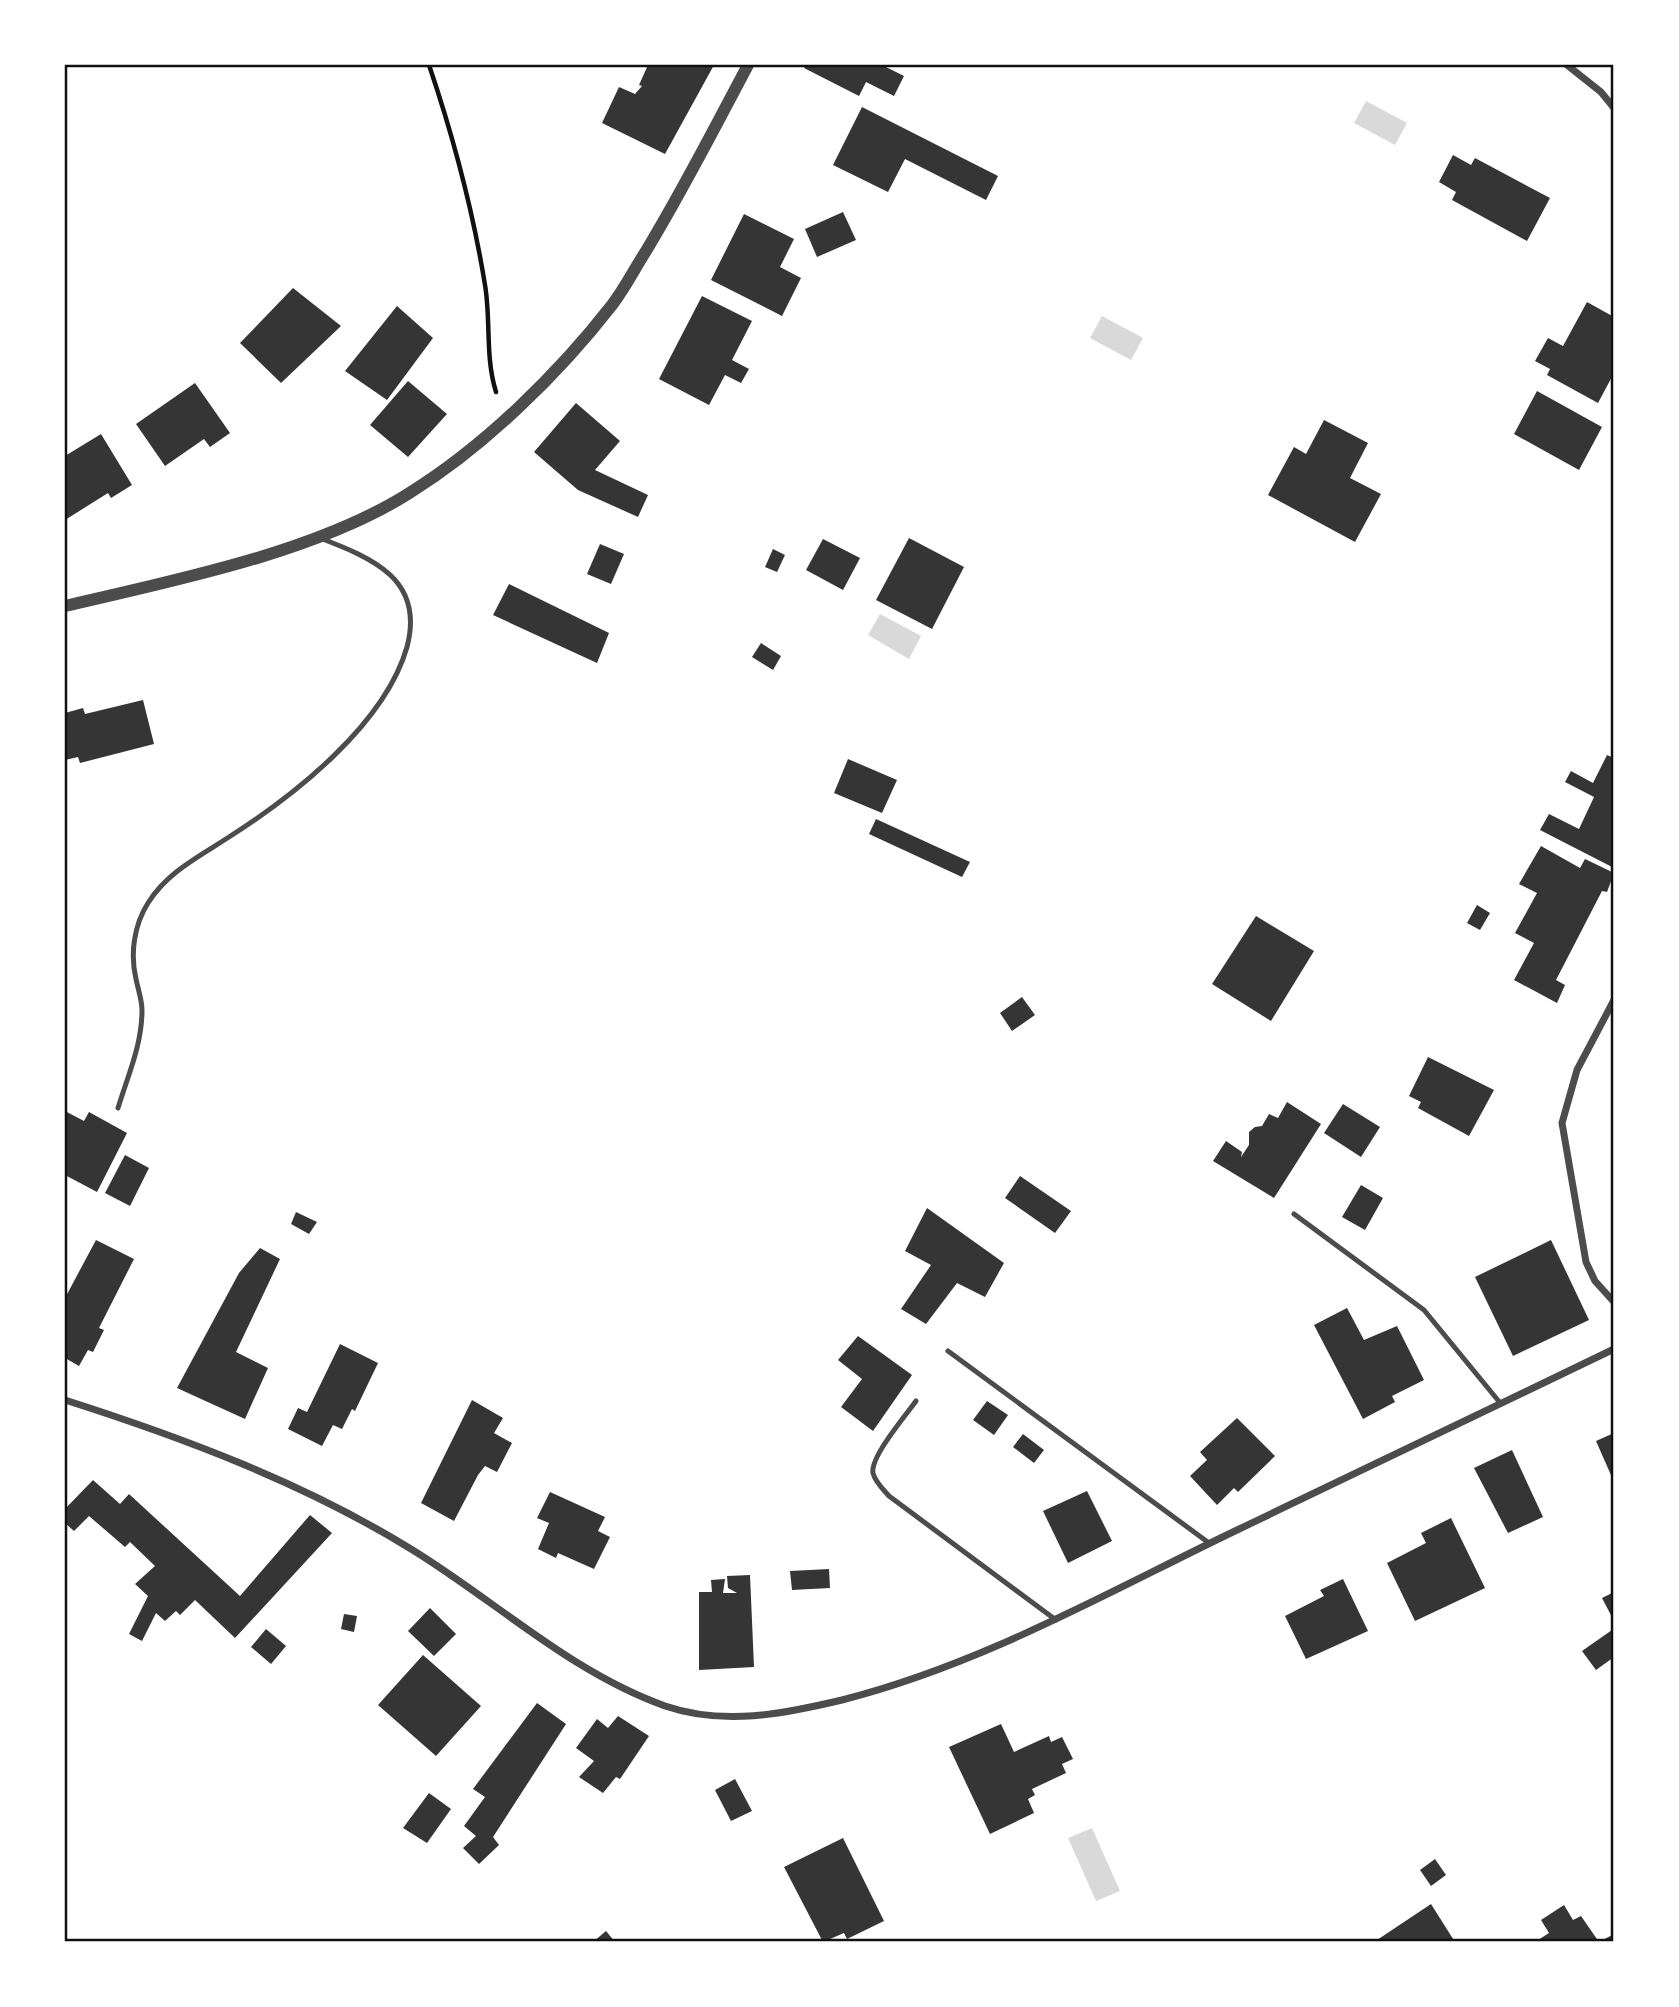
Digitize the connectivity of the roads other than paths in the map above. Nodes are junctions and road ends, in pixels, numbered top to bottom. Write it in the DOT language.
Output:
graph roads {
  1 [pos="748,65"];
  2 [pos="1567,65"];
  3 [pos="1614,108"];
  4 [pos="317,537"];
  5 [pos="65,606"];
  6 [pos="1614,1000"];
  7 [pos="118,1108"];
  8 [pos="1294,1214"];
  9 [pos="1614,1303"];
  10 [pos="1614,1349"];
  11 [pos="948,1351"];
  12 [pos="65,1400"];
  13 [pos="916,1401"];
  14 [pos="1500,1404"];
  15 [pos="1209,1543"];
  16 [pos="1056,1620"];
  1 -- 4 [label="street"];
  2 -- 3 [label="street"];
  4 -- 5 [label="street"];
  4 -- 7 [label="lane"];
  6 -- 9 [label="street"];
  8 -- 14 [label="lane"];
  10 -- 14 [label="street"];
  11 -- 15 [label="lane"];
  12 -- 16 [label="street"];
  13 -- 16 [label="lane"];
  14 -- 15 [label="street"];
  15 -- 16 [label="street"];
}
